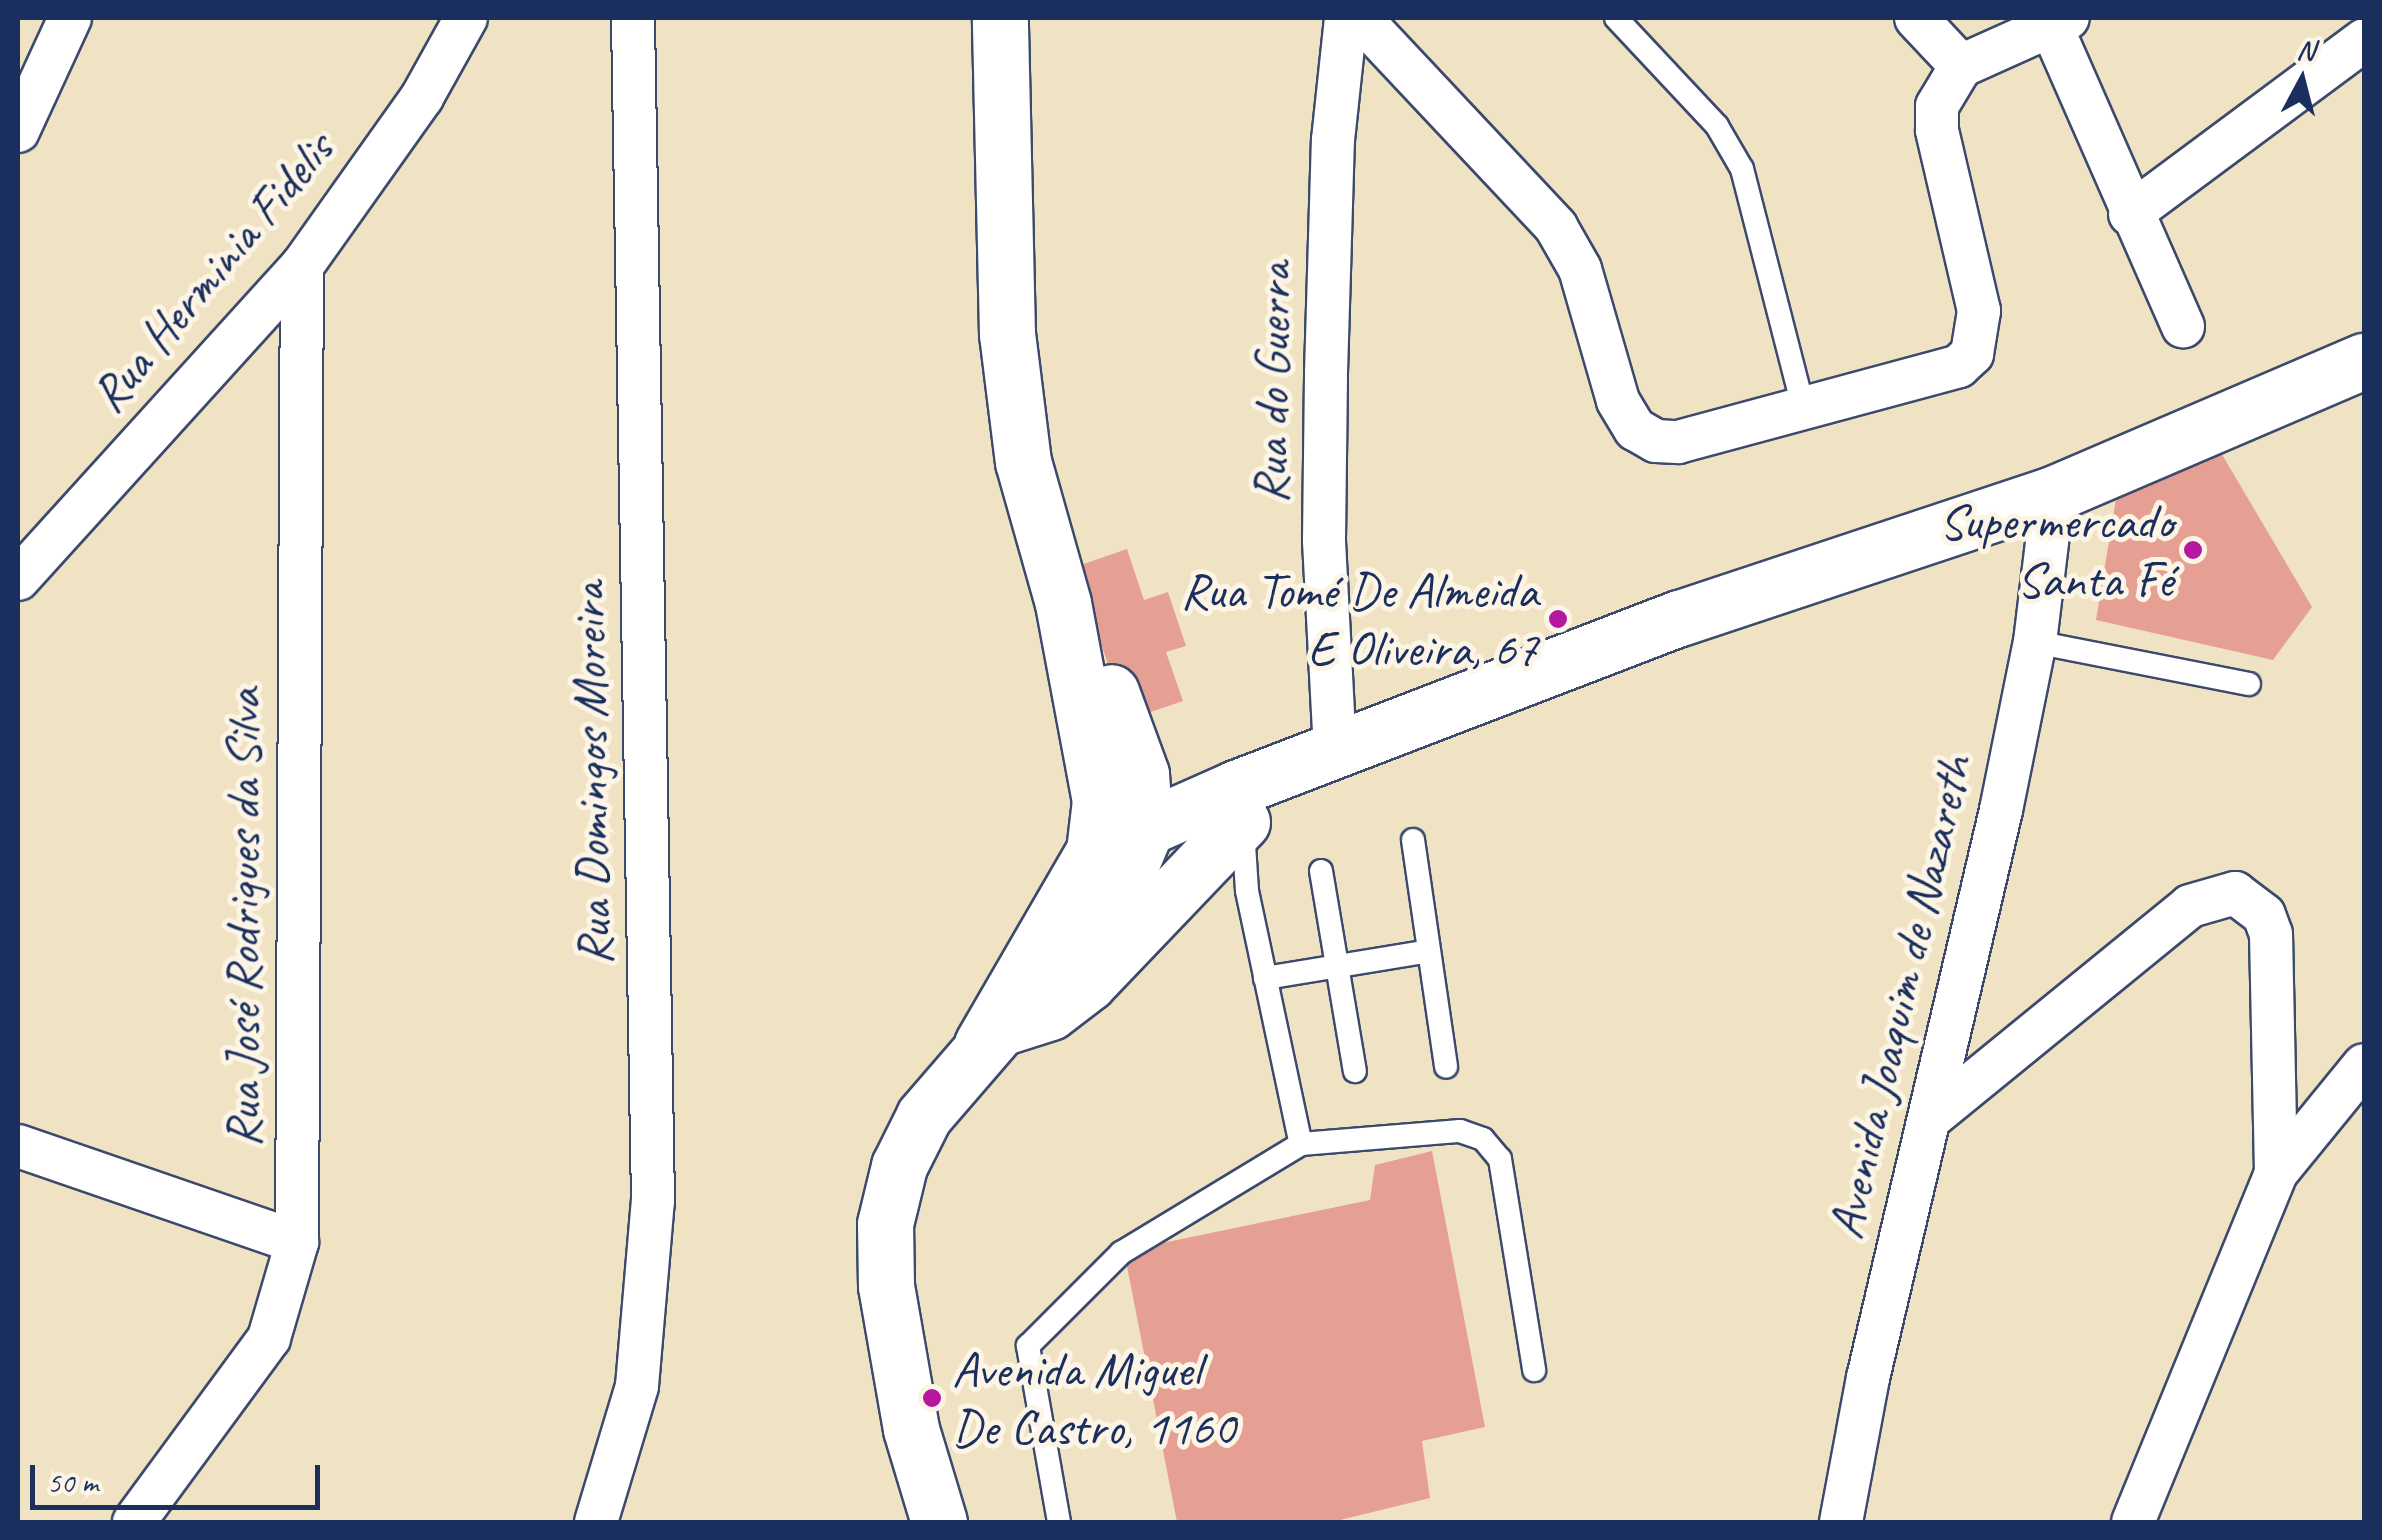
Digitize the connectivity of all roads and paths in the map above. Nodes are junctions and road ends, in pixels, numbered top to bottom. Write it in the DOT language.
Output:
graph roads {
  1 [pos="70,18"];
  2 [pos="466,18"];
  3 [pos="633,18"];
  4 [pos="1000,18"];
  5 [pos="1346,18"];
  6 [pos="1360,18"];
  7 [pos="1616,18"];
  8 [pos="1916,18"];
  9 [pos="2060,23"];
  10 [pos="2364,40"];
  11 [pos="1960,66"];
  12 [pos="18,131"];
  13 [pos="2130,214"];
  14 [pos="302,266"];
  15 [pos="2183,328"];
  16 [pos="2364,361"];
  17 [pos="1804,410"];
  18 [pos="2053,494"];
  19 [pos="18,579"];
  20 [pos="1063,602"];
  21 [pos="2035,642"];
  22 [pos="2249,684"];
  23 [pos="1335,751"];
  24 [pos="1242,822"];
  25 [pos="1145,831"];
  26 [pos="1413,840"];
  27 [pos="1108,868"];
  28 [pos="1321,871"];
  29 [pos="1429,951"];
  30 [pos="1338,966"];
  31 [pos="1265,978"];
  32 [pos="991,1036"];
  33 [pos="2364,1065"];
  34 [pos="1446,1067"];
  35 [pos="1355,1071"];
  36 [pos="1934,1114"];
  37 [pos="1302,1144"];
  38 [pos="18,1146"];
  39 [pos="2276,1173"];
  40 [pos="297,1242"];
  41 [pos="1534,1370"];
  42 [pos="134,1522"];
  43 [pos="596,1522"];
  44 [pos="938,1522"];
  45 [pos="1059,1522"];
  46 [pos="1841,1522"];
  47 [pos="2132,1522"];
  1 -- 12 [label="street"];
  2 -- 14 [label="street, Rua Herminia Fidelis"];
  3 -- 43 [label="street, Rua Domingos Moreira"];
  4 -- 20 [label="street"];
  5 -- 23 [label="street, Rua do Guerra"];
  6 -- 17 [label="street"];
  7 -- 17 [label="lane"];
  8 -- 11 [label="street"];
  9 -- 11 [label="street"];
  9 -- 13 [label="street"];
  10 -- 13 [label="street"];
  11 -- 17 [label="street"];
  13 -- 15 [label="street"];
  14 -- 19 [label="street, Rua Herminia Fidelis"];
  14 -- 40 [label="street, Rua José Rodrigues da Silva"];
  16 -- 18 [label="street"];
  18 -- 21 [label="street, Avenida Joaquim de Nazareth"];
  18 -- 23 [label="street"];
  20 -- 25 [label="street"];
  20 -- 27 [label="street"];
  21 -- 22 [label="lane"];
  21 -- 36 [label="street, Avenida Joaquim de Nazareth"];
  23 -- 24 [label="street"];
  23 -- 25 [label="street"];
  24 -- 27 [label="street"];
  24 -- 31 [label="lane"];
  24 -- 32 [label="street"];
  25 -- 27 [label="street"];
  26 -- 29 [label="lane"];
  27 -- 32 [label="street"];
  27 -- 32 [label="street"];
  28 -- 30 [label="lane"];
  29 -- 30 [label="lane"];
  29 -- 34 [label="lane"];
  30 -- 31 [label="lane"];
  30 -- 35 [label="lane"];
  31 -- 37 [label="lane"];
  32 -- 44 [label="street"];
  33 -- 39 [label="street"];
  36 -- 39 [label="street"];
  36 -- 46 [label="street, Avenida Joaquim de Nazareth"];
  37 -- 41 [label="lane"];
  37 -- 45 [label="lane"];
  38 -- 40 [label="street"];
  39 -- 47 [label="street"];
  40 -- 42 [label="street, Rua José Rodrigues da Silva"];
}
